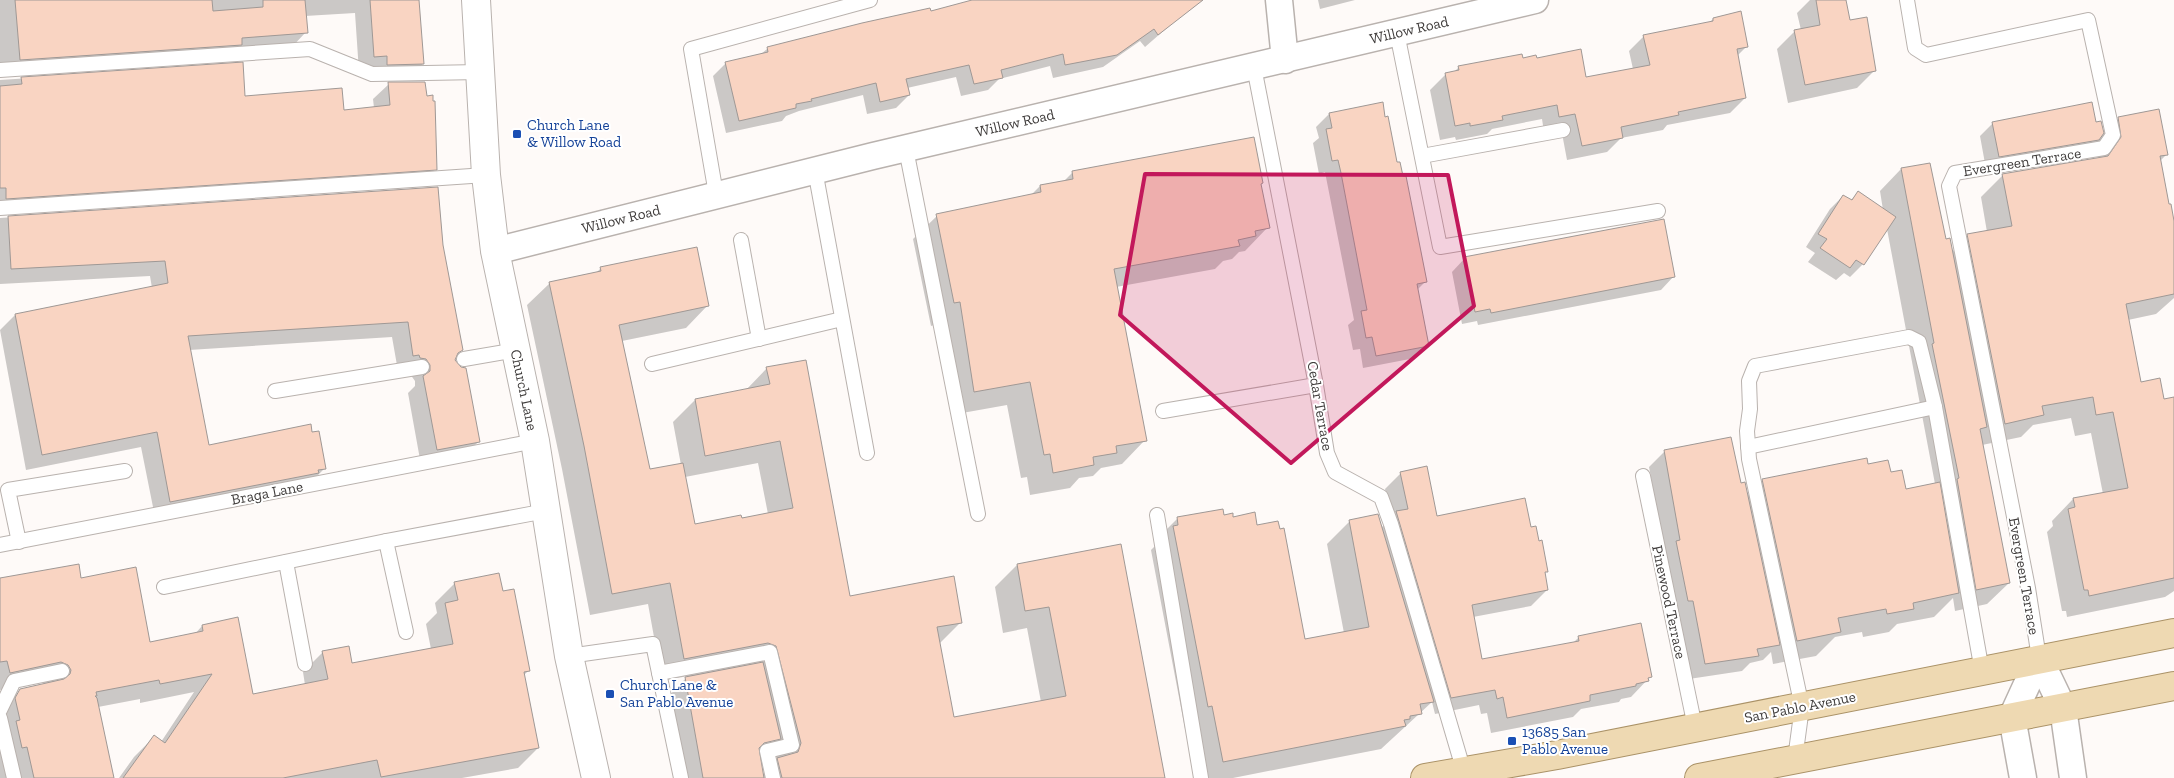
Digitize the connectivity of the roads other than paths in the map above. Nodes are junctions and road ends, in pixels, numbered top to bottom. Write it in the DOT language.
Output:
graph roads {
  1 [pos="476,0"];
  2 [pos="870,0"];
  3 [pos="1279,0"];
  4 [pos="1535,0"];
  5 [pos="1907,0"];
  6 [pos="1397,33"];
  7 [pos="1285,60"];
  8 [pos="1254,67"];
  9 [pos="0,70"];
  10 [pos="480,72"];
  11 [pos="1563,130"];
  12 [pos="906,148"];
  13 [pos="1422,156"];
  14 [pos="815,170"];
  15 [pos="486,175"];
  16 [pos="716,194"];
  17 [pos="0,208"];
  18 [pos="1658,211"];
  19 [pos="741,240"];
  20 [pos="495,250"];
  21 [pos="842,319"];
  22 [pos="759,339"];
  23 [pos="516,350"];
  24 [pos="464,359"];
  25 [pos="652,364"];
  26 [pos="422,367"];
  27 [pos="1316,385"];
  28 [pos="275,391"];
  29 [pos="1935,407"];
  30 [pos="1163,411"];
  31 [pos="535,441"];
  32 [pos="1748,448"];
  33 [pos="867,453"];
  34 [pos="125,471"];
  35 [pos="1642,476"];
  36 [pos="546,511"];
  37 [pos="978,514"];
  38 [pos="1158,515"];
  39 [pos="386,541"];
  40 [pos="18,542"];
  41 [pos="0,545"];
  42 [pos="286,562"];
  43 [pos="164,587"];
  44 [pos="406,632"];
  45 [pos="2174,633"];
  46 [pos="569,656"];
  47 [pos="2039,658"];
  48 [pos="305,664"];
  49 [pos="62,671"];
  50 [pos="1982,671"];
  51 [pos="659,673"];
  52 [pos="2174,686"];
  53 [pos="1802,706"];
  54 [pos="2063,708"];
  55 [pos="0,710"];
  56 [pos="2012,717"];
  57 [pos="0,718"];
  58 [pos="1695,727"];
  59 [pos="1795,759"];
  60 [pos="1464,774"];
  61 [pos="14,778"];
  62 [pos="595,778"];
  63 [pos="680,778"];
  64 [pos="773,778"];
  65 [pos="1200,778"];
  66 [pos="1425,778"];
  67 [pos="1699,778"];
  68 [pos="2023,778"];
  69 [pos="2074,778"];
  1 -- 10 [label="street, Church Lane"];
  2 -- 16 [label="lane"];
  3 -- 7 [label="street"];
  4 -- 6 [label="street, Willow Road"];
  5 -- 47 [label="lane, Evergreen Terrace"];
  6 -- 7 [label="street, Willow Road"];
  6 -- 13 [label="lane"];
  7 -- 8 [label="street, Willow Road"];
  8 -- 12 [label="street, Willow Road"];
  8 -- 27 [label="lane, Cedar Terrace"];
  9 -- 10 [label="lane"];
  10 -- 15 [label="street, Church Lane"];
  11 -- 13 [label="lane"];
  12 -- 14 [label="street, Willow Road"];
  12 -- 37 [label="lane"];
  13 -- 18 [label="lane"];
  14 -- 16 [label="street, Willow Road"];
  14 -- 21 [label="lane"];
  15 -- 17 [label="lane"];
  15 -- 20 [label="street, Church Lane"];
  16 -- 20 [label="street, Willow Road"];
  19 -- 22 [label="lane"];
  20 -- 23 [label="street, Church Lane"];
  21 -- 22 [label="lane"];
  21 -- 33 [label="lane"];
  22 -- 25 [label="lane"];
  23 -- 24 [label="lane"];
  23 -- 31 [label="street, Church Lane"];
  26 -- 28 [label="lane"];
  27 -- 30 [label="lane"];
  27 -- 60 [label="lane, Cedar Terrace"];
  29 -- 32 [label="lane"];
  29 -- 32 [label="lane"];
  29 -- 50 [label="lane"];
  31 -- 36 [label="street, Church Lane"];
  31 -- 40 [label="lane, Braga Lane"];
  32 -- 53 [label="lane"];
  34 -- 40 [label="lane"];
  35 -- 58 [label="lane, Pinewood Terrace"];
  36 -- 39 [label="lane"];
  36 -- 46 [label="street, Church Lane"];
  38 -- 65 [label="lane"];
  39 -- 42 [label="lane"];
  39 -- 44 [label="lane"];
  40 -- 41 [label="lane, Braga Lane"];
  42 -- 43 [label="lane"];
  42 -- 48 [label="lane"];
  45 -- 47 [label="main road, San Pablo Avenue"];
  46 -- 51 [label="lane"];
  46 -- 62 [label="street, Church Lane"];
  47 -- 50 [label="main road, San Pablo Avenue"];
  47 -- 54 [label="street"];
  47 -- 56 [label="street"];
  49 -- 55 [label="lane"];
  50 -- 53 [label="main road, San Pablo Avenue"];
  51 -- 63 [label="lane"];
  51 -- 64 [label="lane"];
  52 -- 54 [label="main road"];
  53 -- 58 [label="main road, San Pablo Avenue"];
  53 -- 59 [label="lane"];
  54 -- 56 [label="main road"];
  54 -- 69 [label="street"];
  56 -- 59 [label="main road"];
  56 -- 68 [label="street"];
  57 -- 61 [label="lane"];
  58 -- 60 [label="main road, San Pablo Avenue"];
  59 -- 67 [label="main road"];
  60 -- 66 [label="main road, San Pablo Avenue"];
}
